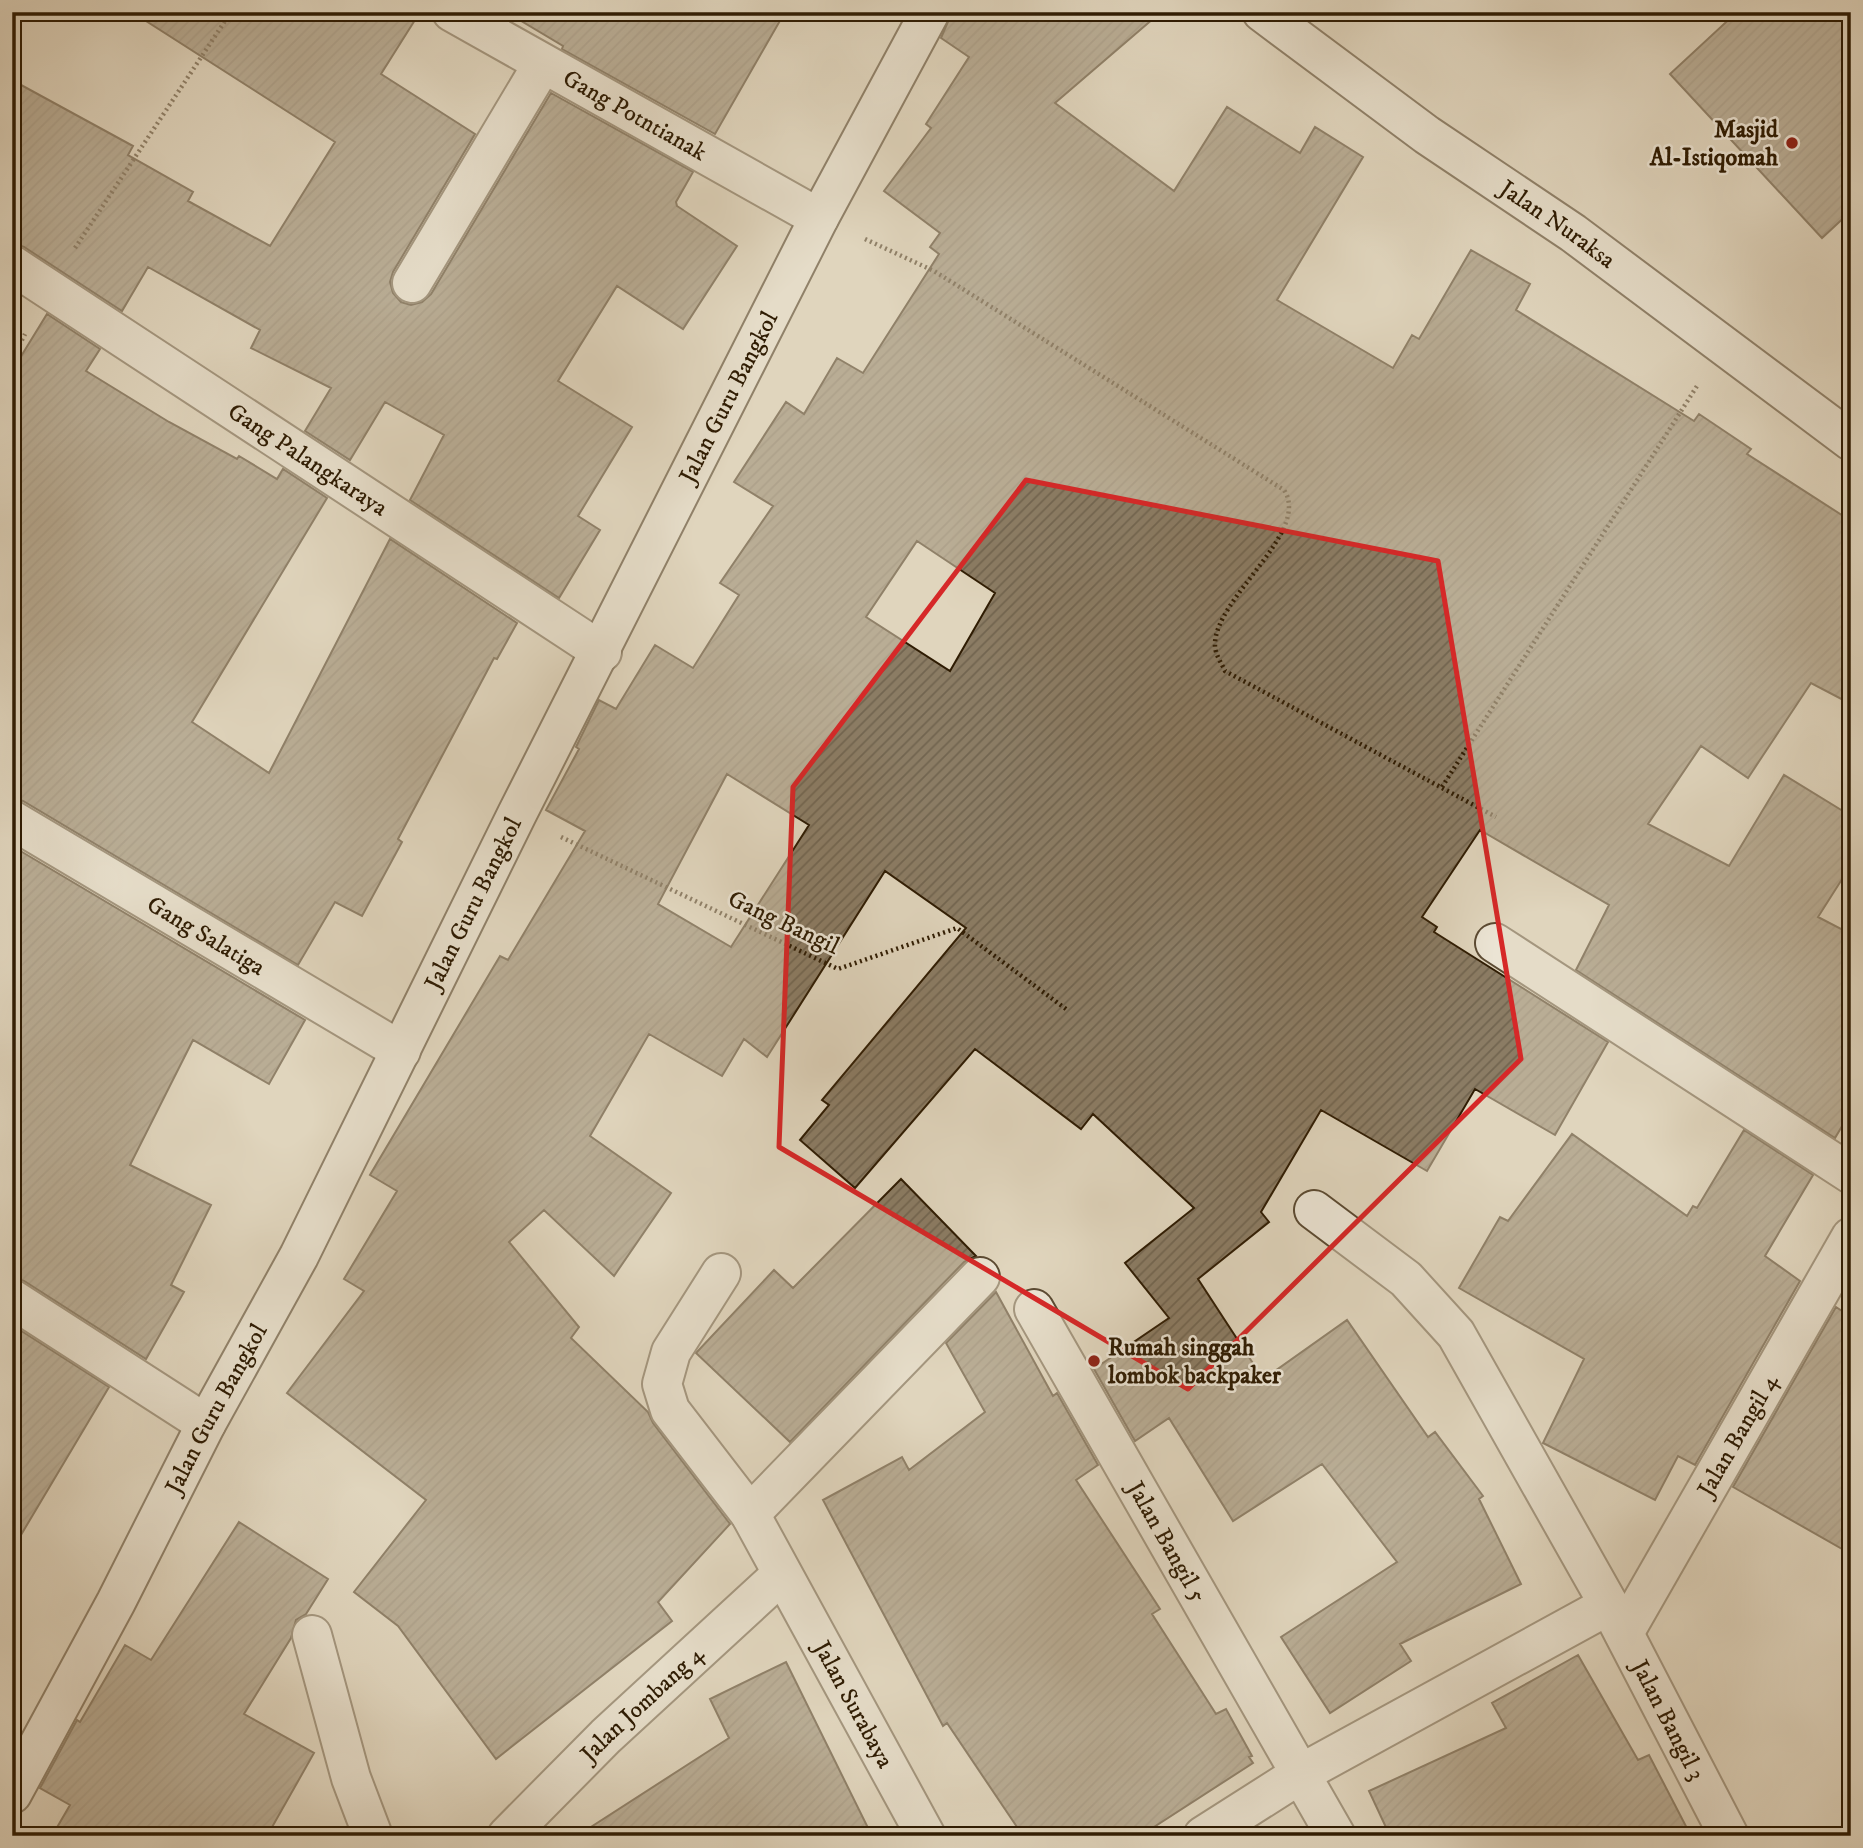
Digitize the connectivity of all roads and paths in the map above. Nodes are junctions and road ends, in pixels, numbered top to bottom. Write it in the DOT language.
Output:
graph roads {
  1 [pos="231,12"];
  2 [pos="452,12"];
  3 [pos="930,12"];
  4 [pos="1262,12"];
  5 [pos="542,65"];
  6 [pos="819,218"];
  7 [pos="12,265"];
  8 [pos="412,283"];
  9 [pos="49,288"];
  10 [pos="1722,347"];
  11 [pos="12,359"];
  12 [pos="1851,441"];
  13 [pos="602,652"];
  14 [pos="1442,786"];
  15 [pos="517,814"];
  16 [pos="1496,817"];
  17 [pos="12,820"];
  18 [pos="1495,943"];
  19 [pos="1066,1009"];
  20 [pos="401,1051"];
  21 [pos="1851,1174"];
  22 [pos="1314,1210"];
  23 [pos="1851,1237"];
  24 [pos="721,1273"];
  25 [pos="980,1277"];
  26 [pos="12,1299"];
  27 [pos="1034,1309"];
  28 [pos="206,1424"];
  29 [pos="750,1514"];
  30 [pos="781,1575"];
  31 [pos="1617,1619"];
  32 [pos="312,1635"];
  33 [pos="1302,1773"];
  34 [pos="12,1794"];
  35 [pos="373,1836"];
  36 [pos="506,1836"];
  37 [pos="926,1836"];
  38 [pos="1203,1836"];
  39 [pos="1336,1836"];
  40 [pos="1730,1836"];
  1 -- 9 [label="path"];
  2 -- 5 [label="street, Gang Potntianak"];
  3 -- 6 [label="street, Jalan Guru Bangkol"];
  4 -- 10 [label="street, Jalan Nuraksa"];
  5 -- 6 [label="street, Gang Potntianak"];
  5 -- 8 [label="street"];
  6 -- 13 [label="street, Jalan Guru Bangkol"];
  6 -- 14 [label="path"];
  7 -- 9 [label="street, Gang Palangkaraya"];
  9 -- 11 [label="path"];
  9 -- 13 [label="street, Gang Palangkaraya"];
  10 -- 12 [label="street, Jalan Nuraksa"];
  10 -- 14 [label="path"];
  13 -- 15 [label="street, Jalan Guru Bangkol"];
  14 -- 16 [label="path"];
  15 -- 19 [label="path, Gang Bangil"];
  15 -- 20 [label="street, Jalan Guru Bangkol"];
  17 -- 20 [label="street, Gang Salatiga"];
  18 -- 21 [label="street"];
  20 -- 28 [label="street, Jalan Guru Bangkol"];
  22 -- 31 [label="street, Jalan Bangil 3"];
  23 -- 31 [label="street, Jalan Bangil 4"];
  24 -- 29 [label="street, Jalan Surabaya"];
  25 -- 29 [label="street"];
  26 -- 28 [label="street"];
  27 -- 33 [label="street, Jalan Bangil 5"];
  28 -- 34 [label="street, Jalan Guru Bangkol"];
  29 -- 30 [label="street, Jalan Surabaya"];
  30 -- 36 [label="street, Jalan Jombang 4"];
  30 -- 37 [label="street, Jalan Surabaya"];
  31 -- 33 [label="street"];
  31 -- 40 [label="street, Jalan Bangil 3"];
  32 -- 35 [label="street"];
  33 -- 38 [label="street"];
  33 -- 39 [label="street"];
}
